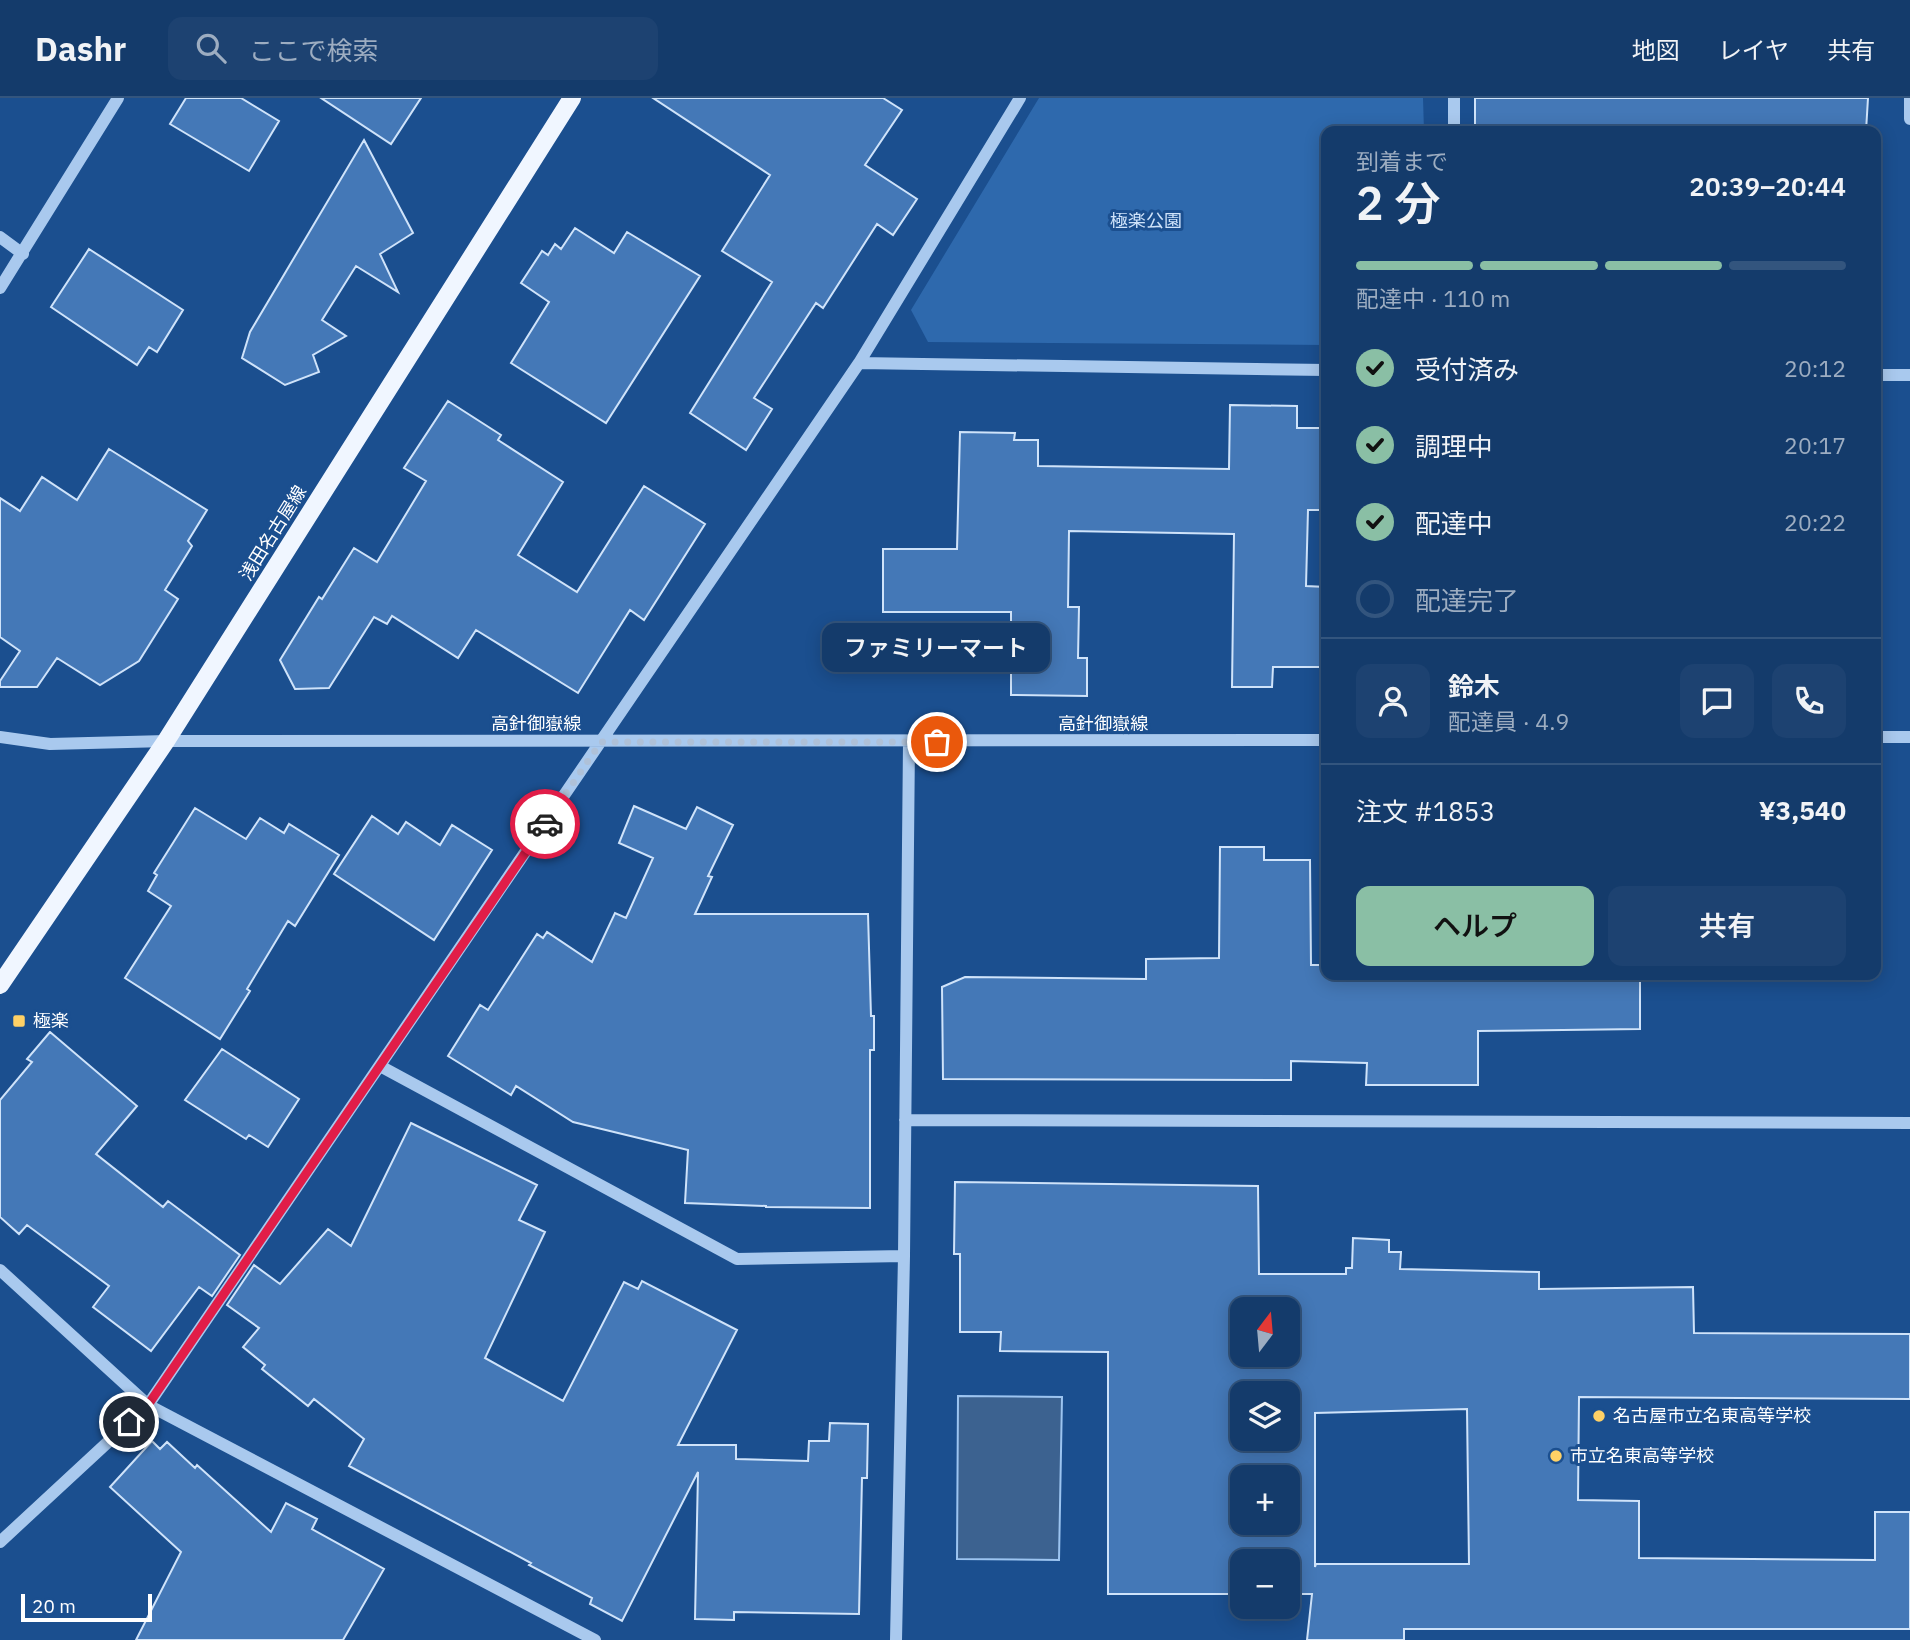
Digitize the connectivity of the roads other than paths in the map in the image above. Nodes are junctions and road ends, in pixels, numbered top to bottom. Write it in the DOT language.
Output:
graph roads {
  1 [pos="118,98"];
  2 [pos="572,98"];
  3 [pos="1020,98"];
  4 [pos="1454,98"];
  5 [pos="1910,98"];
  6 [pos="1910,119"];
  7 [pos="1454,126"];
  8 [pos="0,237"];
  9 [pos="23,254"];
  10 [pos="0,288"];
  11 [pos="859,363"];
  12 [pos="1321,370"];
  13 [pos="1881,375"];
  14 [pos="1910,375"];
  15 [pos="0,737"];
  16 [pos="1881,737"];
  17 [pos="1910,737"];
  18 [pos="1321,740"];
  19 [pos="166,741"];
  20 [pos="601,742"];
  21 [pos="909,742"];
  22 [pos="0,985"];
  23 [pos="380,1066"];
  24 [pos="905,1120"];
  25 [pos="1910,1123"];
  26 [pos="904,1256"];
  27 [pos="0,1270"];
  28 [pos="148,1405"];
  29 [pos="0,1542"];
  30 [pos="595,1640"];
  31 [pos="896,1640"];
  1 -- 9 [label="street"];
  2 -- 19 [label="main road, 浅田名古屋線"];
  3 -- 11 [label="street"];
  4 -- 7 [label="street"];
  5 -- 6 [label="street"];
  8 -- 9 [label="street"];
  9 -- 10 [label="street"];
  11 -- 12 [label="street"];
  11 -- 20 [label="street"];
  13 -- 14 [label="street"];
  15 -- 19 [label="street, 高針御嶽線"];
  16 -- 17 [label="street"];
  18 -- 21 [label="street, 高針御嶽線"];
  19 -- 20 [label="street, 高針御嶽線"];
  19 -- 22 [label="main road, 浅田名古屋線"];
  20 -- 21 [label="street, 高針御嶽線"];
  20 -- 23 [label="street"];
  21 -- 24 [label="street"];
  23 -- 26 [label="street"];
  23 -- 28 [label="street"];
  24 -- 25 [label="street"];
  24 -- 26 [label="street"];
  26 -- 31 [label="street"];
  27 -- 28 [label="street"];
  28 -- 29 [label="street"];
  28 -- 30 [label="street"];
}
